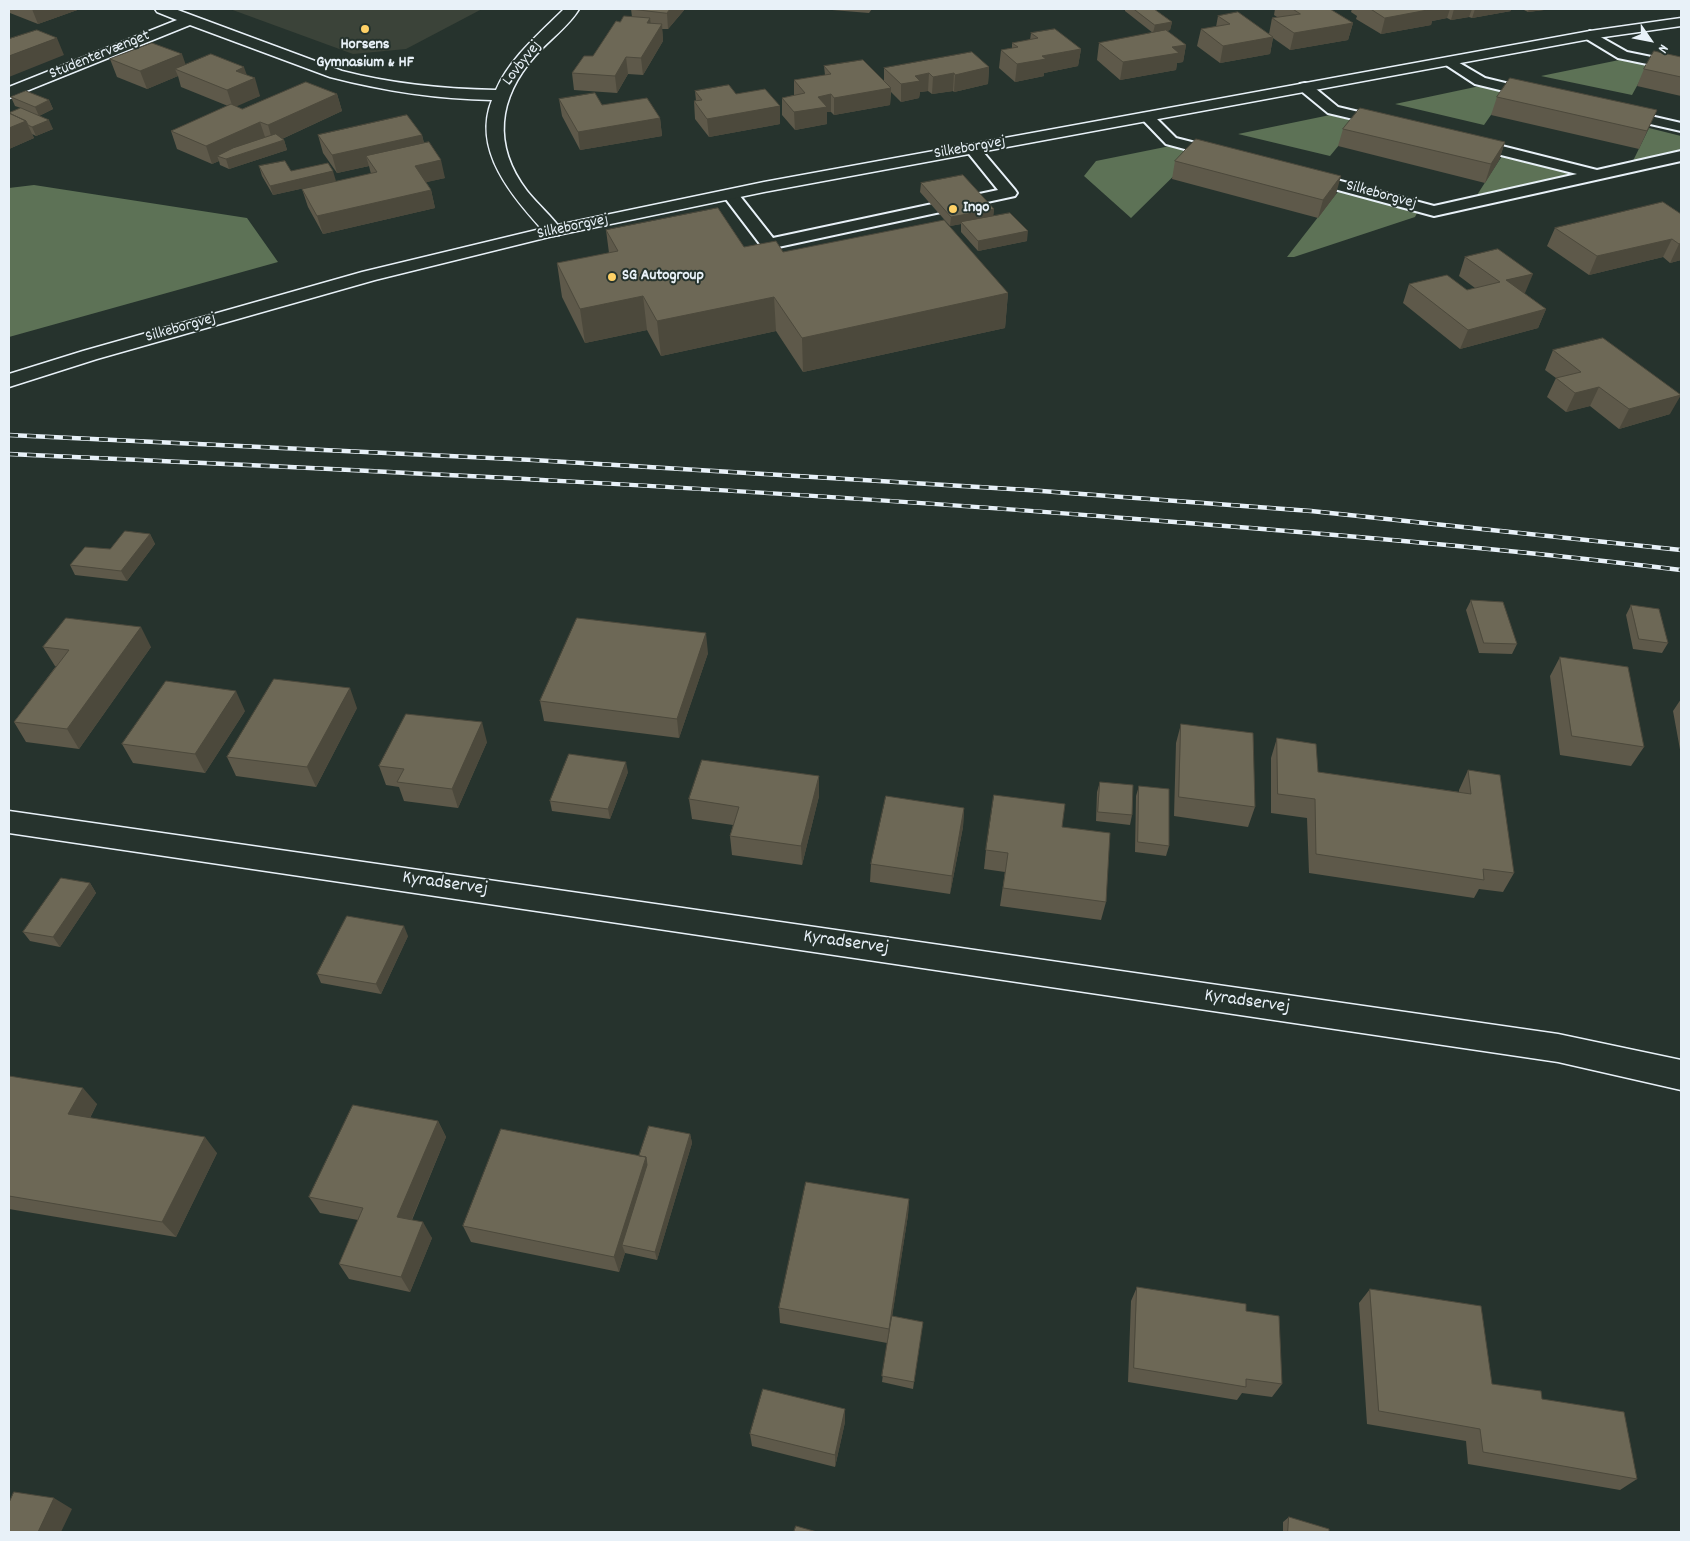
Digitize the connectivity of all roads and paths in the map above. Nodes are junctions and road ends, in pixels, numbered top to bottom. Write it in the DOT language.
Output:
graph roads {
  1 [pos="162,9"];
  2 [pos="572,9"];
  3 [pos="191,20"];
  4 [pos="1680,22"];
  5 [pos="1590,35"];
  6 [pos="1451,62"];
  7 [pos="1681,67"];
  8 [pos="1305,87"];
  9 [pos="9,94"];
  10 [pos="500,95"];
  11 [pos="1547,97"];
  12 [pos="1604,110"];
  13 [pos="1147,116"];
  14 [pos="1398,126"];
  15 [pos="1681,127"];
  16 [pos="1455,140"];
  17 [pos="973,149"];
  18 [pos="1681,156"];
  19 [pos="1237,158"];
  20 [pos="1293,173"];
  21 [pos="1596,174"];
  22 [pos="730,194"];
  23 [pos="553,231"];
  24 [pos="9,381"];
  25 [pos="9,822"];
  26 [pos="1681,1075"];
  1 -- 3 [label="street, Studentervænget"];
  2 -- 10 [label="street, Lovbyvej"];
  3 -- 9 [label="street, Studentervænget"];
  3 -- 10 [label="street, Studentervænget"];
  4 -- 5 [label="street, Silkeborgvej"];
  5 -- 6 [label="street, Silkeborgvej"];
  5 -- 7 [label="lane"];
  6 -- 8 [label="street, Silkeborgvej"];
  6 -- 11 [label="lane"];
  8 -- 13 [label="street, Silkeborgvej"];
  8 -- 14 [label="lane"];
  10 -- 23 [label="street, Lovbyvej"];
  12 -- 15 [label="lane"];
  13 -- 17 [label="street, Silkeborgvej"];
  13 -- 19 [label="lane"];
  16 -- 21 [label="lane, Silkeborgvej"];
  17 -- 22 [label="street, Silkeborgvej"];
  17 -- 22 [label="lane"];
  18 -- 21 [label="lane, Silkeborgvej"];
  20 -- 21 [label="lane, Silkeborgvej"];
  22 -- 23 [label="street, Silkeborgvej"];
  23 -- 24 [label="street, Silkeborgvej"];
  25 -- 26 [label="street, Kyradservej"];
}
